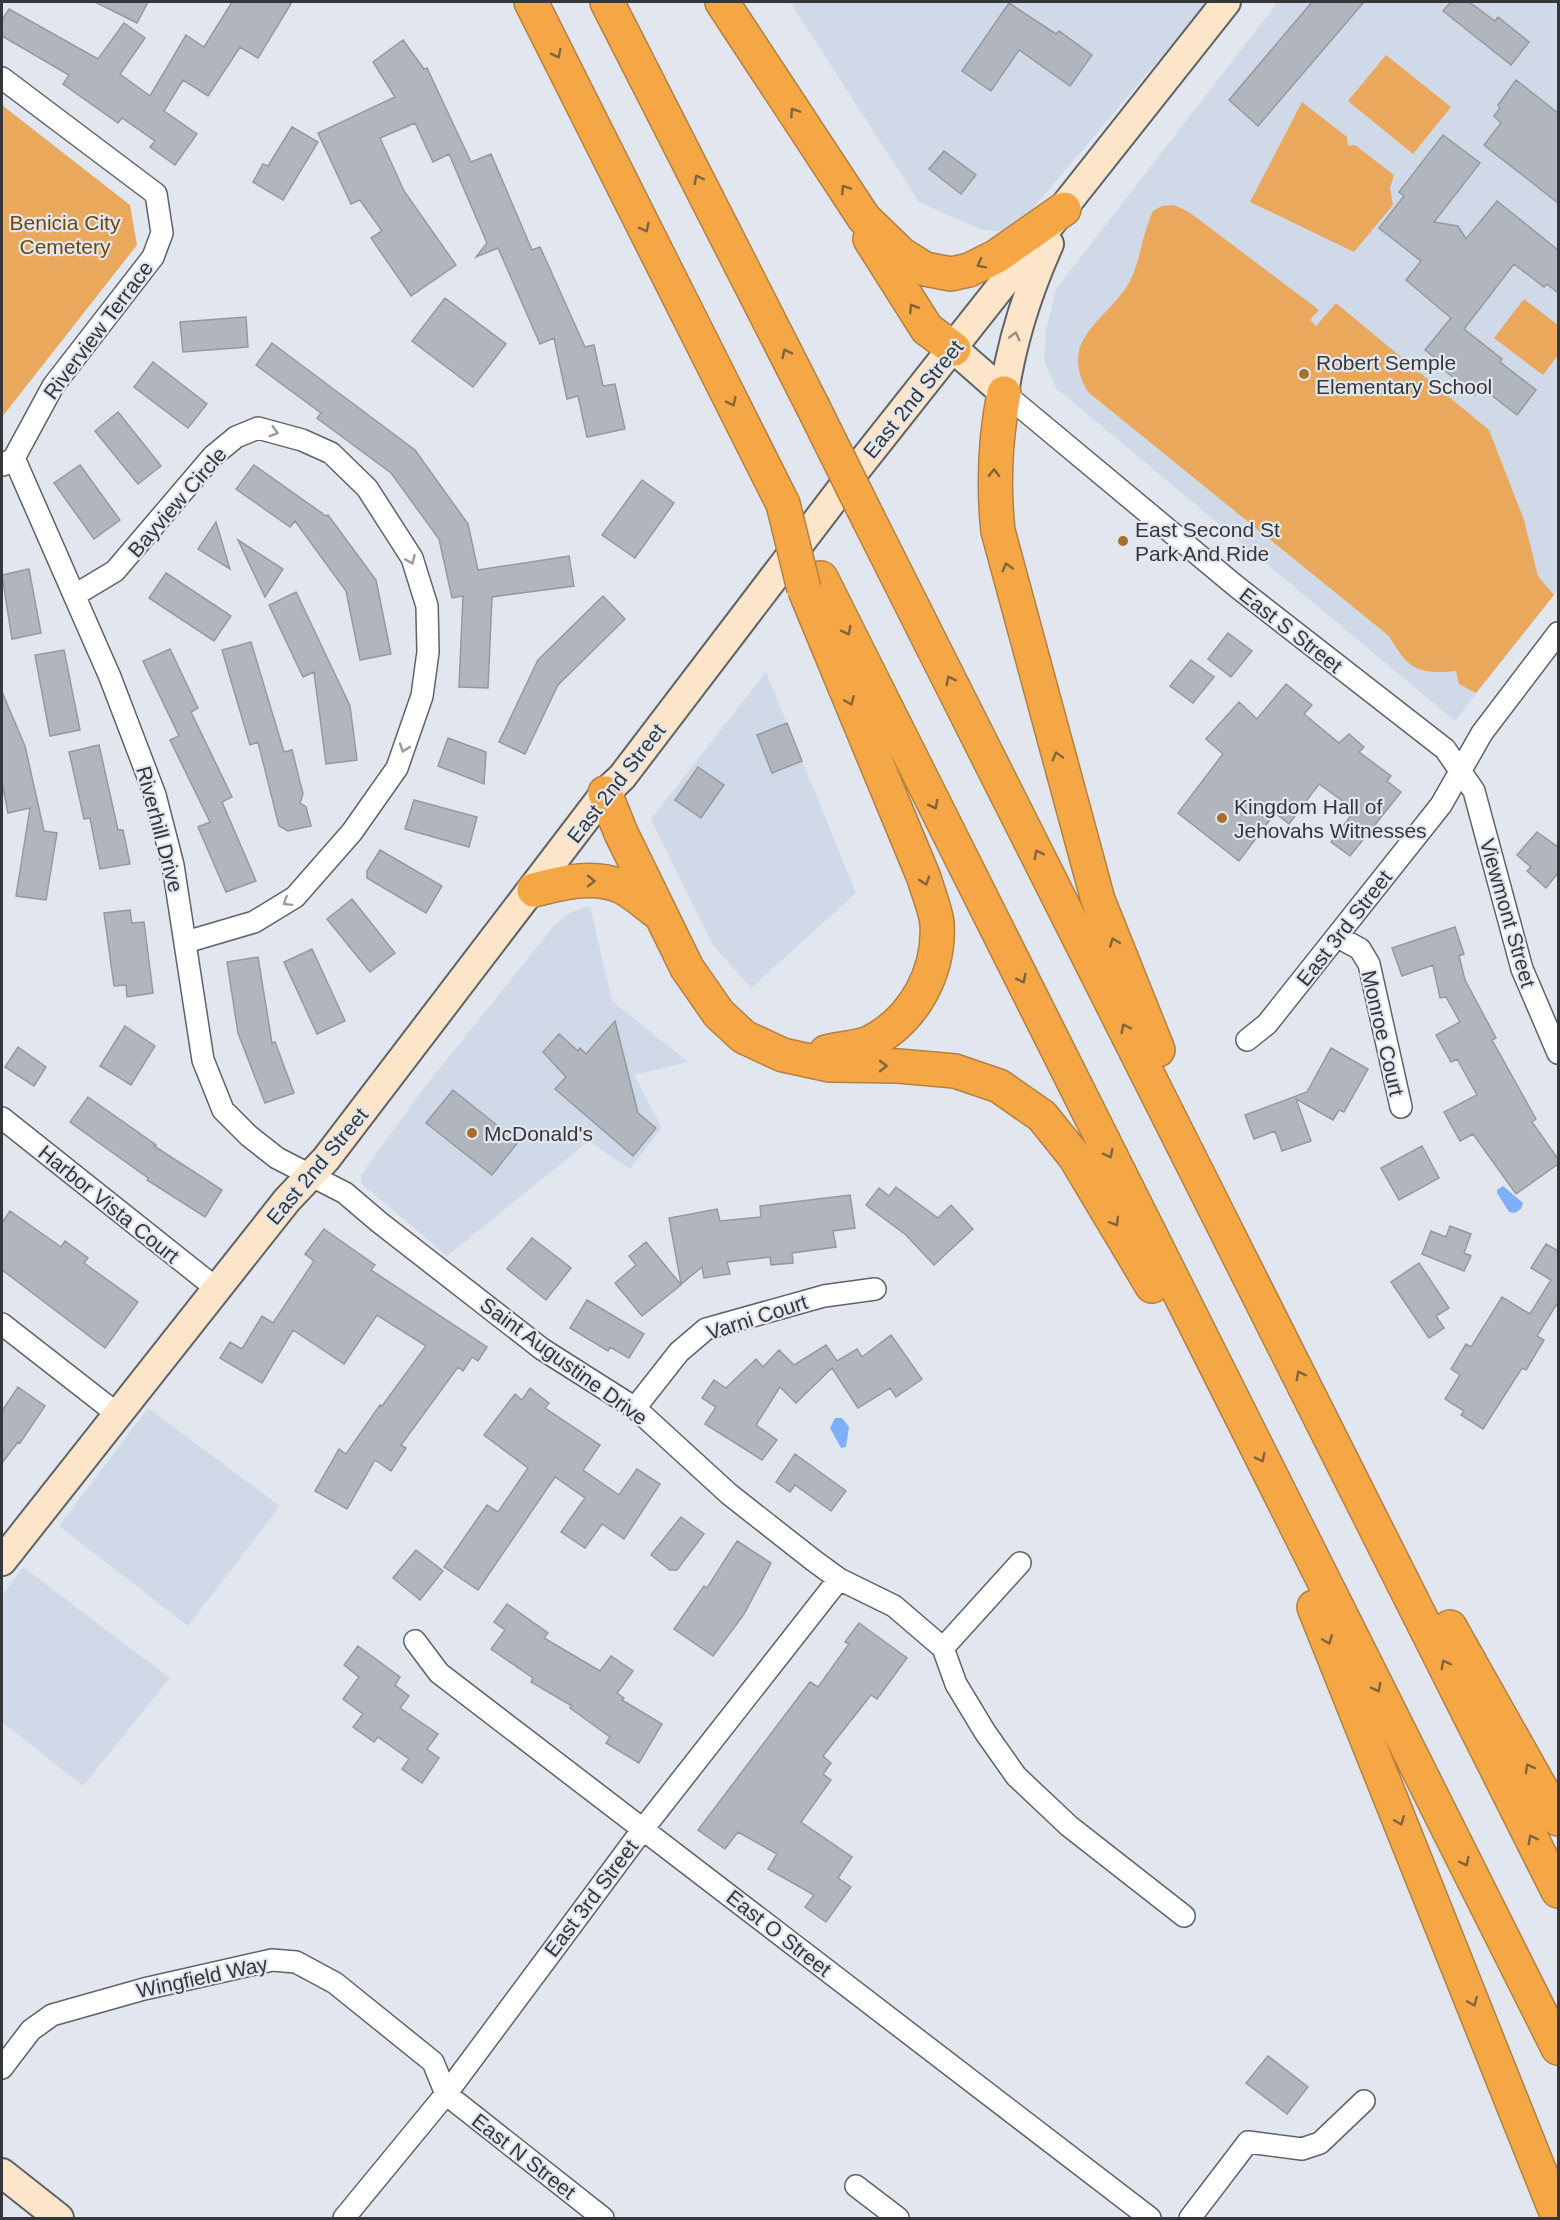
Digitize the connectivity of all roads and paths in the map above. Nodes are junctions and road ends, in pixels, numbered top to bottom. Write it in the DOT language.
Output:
graph roads {
  1 [pos="531,2"];
  2 [pos="607,2"];
  3 [pos="722,2"];
  4 [pos="1226,2"];
  5 [pos="2,78"];
  6 [pos="1064,209"];
  7 [pos="864,218"];
  8 [pos="954,349"];
  9 [pos="1004,393"];
  10 [pos="8,462"];
  11 [pos="812,584"];
  12 [pos="75,595"];
  13 [pos="1558,633"];
  14 [pos="1462,771"];
  15 [pos="605,792"];
  16 [pos="534,890"];
  17 [pos="661,915"];
  18 [pos="1338,937"];
  19 [pos="186,942"];
  20 [pos="1247,1040"];
  21 [pos="1558,1053"];
  22 [pos="805,1058"];
  23 [pos="1401,1107"];
  24 [pos="2,1118"];
  25 [pos="1199,1174"];
  26 [pos="310,1175"];
  27 [pos="875,1289"];
  28 [pos="217,1290"];
  29 [pos="2,1324"];
  30 [pos="635,1408"];
  31 [pos="1238,1411"];
  32 [pos="116,1413"];
  33 [pos="1326,1427"];
  34 [pos="1284,1505"];
  35 [pos="2,1561"];
  36 [pos="1020,1563"];
  37 [pos="839,1579"];
  38 [pos="415,1641"];
  39 [pos="943,1648"];
  40 [pos="1558,1819"];
  41 [pos="643,1829"];
  42 [pos="1558,1891"];
  43 [pos="1184,1916"];
  44 [pos="1558,2048"];
  45 [pos="2,2068"];
  46 [pos="446,2094"];
  47 [pos="1364,2101"];
  48 [pos="2,2173"];
  49 [pos="856,2186"];
  50 [pos="1558,2217"];
  51 [pos="59,2218"];
  52 [pos="344,2218"];
  53 [pos="603,2218"];
  54 [pos="898,2218"];
  55 [pos="1150,2218"];
  56 [pos="1190,2218"];
  1 -- 11 [label="highway, one-way, bridge"];
  25 -- 2 [label="highway, one-way, bridge"];
  7 -- 3 [label="highway, one-way"];
  4 -- 6 [label="main road, East 2nd Street"];
  5 -- 10 [label="street, Riverview Terrace"];
  6 -- 7 [label="highway, one-way"];
  6 -- 8 [label="main road, East 2nd Street"];
  9 -- 6 [label="main road, one-way"];
  8 -- 7 [label="highway, one-way"];
  8 -- 9 [label="main road, East S Street"];
  8 -- 15 [label="main road, East 2nd Street"];
  9 -- 14 [label="street, East S Street"];
  25 -- 9 [label="highway, one-way"];
  10 -- 12 [label="street, Riverhill Drive"];
  11 -- 22 [label="highway, one-way"];
  11 -- 31 [label="highway, one-way"];
  12 -- 19 [label="street, Riverhill Drive"];
  12 -- 19 [label="street, Bayview Circle, one-way"];
  13 -- 14 [label="street, East 3rd Street"];
  14 -- 18 [label="street, East 3rd Street"];
  14 -- 21 [label="street, Viewmont Street"];
  15 -- 16 [label="main road, East 2nd Street"];
  15 -- 17 [label="highway"];
  16 -- 17 [label="highway, one-way"];
  16 -- 26 [label="main road, East 2nd Street"];
  17 -- 22 [label="highway"];
  18 -- 20 [label="street, East 3rd Street"];
  18 -- 23 [label="street, Monroe Court"];
  19 -- 26 [label="street, Riverhill Drive"];
  22 -- 31 [label="highway, one-way"];
  24 -- 28 [label="street, Harbor Vista Court"];
  33 -- 25 [label="highway, one-way"];
  26 -- 28 [label="main road, East 2nd Street"];
  26 -- 30 [label="street, Saint Augustine Drive"];
  27 -- 30 [label="street, Varni Court"];
  28 -- 32 [label="main road, East 2nd Street"];
  29 -- 32 [label="street"];
  30 -- 37 [label="street, Saint Augustine Drive"];
  31 -- 34 [label="highway, one-way"];
  32 -- 35 [label="main road, East 2nd Street"];
  40 -- 33 [label="highway, one-way"];
  42 -- 33 [label="highway, one-way"];
  34 -- 44 [label="highway, one-way"];
  34 -- 50 [label="highway, one-way"];
  36 -- 39 [label="street"];
  37 -- 39 [label="street, Saint Augustine Drive"];
  37 -- 41 [label="street, East 3rd Street"];
  38 -- 41 [label="street, East O Street"];
  39 -- 43 [label="street"];
  41 -- 46 [label="street, East 3rd Street"];
  41 -- 55 [label="street, East O Street"];
  45 -- 46 [label="street, Wingfield Way"];
  46 -- 52 [label="street, East 3rd Street"];
  46 -- 53 [label="street, East N Street"];
  47 -- 56 [label="street"];
  48 -- 51 [label="main road"];
  49 -- 54 [label="street"];
}
